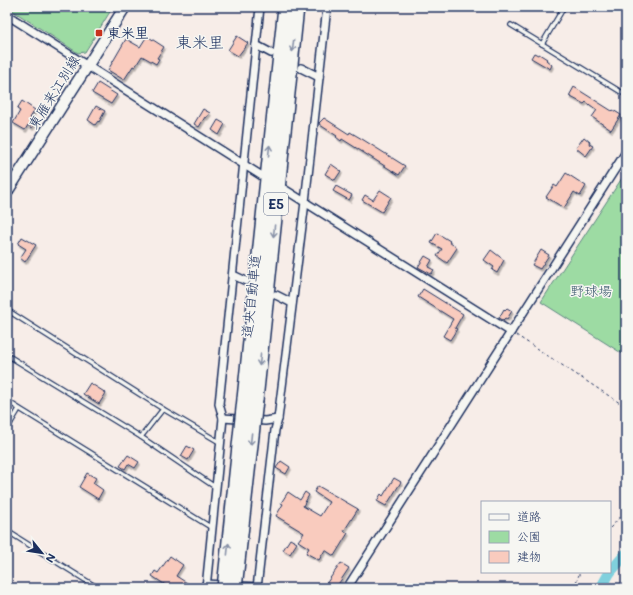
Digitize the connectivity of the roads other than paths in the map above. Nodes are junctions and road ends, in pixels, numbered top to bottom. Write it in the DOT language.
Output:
graph roads {
  1 [pos="125,7"];
  2 [pos="260,7"];
  3 [pos="285,7"];
  4 [pos="297,7"];
  5 [pos="327,7"];
  6 [pos="564,7"];
  7 [pos="7,15"];
  8 [pos="511,24"];
  9 [pos="542,44"];
  10 [pos="256,45"];
  11 [pos="271,53"];
  12 [pos="87,66"];
  13 [pos="301,68"];
  14 [pos="319,77"];
  15 [pos="626,95"];
  16 [pos="626,152"];
  17 [pos="244,164"];
  18 [pos="262,176"];
  19 [pos="284,190"];
  20 [pos="7,192"];
  21 [pos="305,202"];
  22 [pos="233,275"];
  23 [pos="246,281"];
  24 [pos="276,295"];
  25 [pos="292,303"];
  26 [pos="7,310"];
  27 [pos="511,332"];
  28 [pos="7,355"];
  29 [pos="250,399"];
  30 [pos="7,401"];
  31 [pos="19,409"];
  32 [pos="163,409"];
  33 [pos="223,418"];
  34 [pos="278,419"];
  35 [pos="7,429"];
  36 [pos="142,437"];
  37 [pos="221,443"];
  38 [pos="216,487"];
  39 [pos="212,528"];
  40 [pos="7,531"];
  41 [pos="206,586"];
  42 [pos="98,588"];
  43 [pos="224,588"];
  44 [pos="235,588"];
  45 [pos="257,588"];
  46 [pos="347,588"];
  1 -- 12 [label="main road, 東雁来江別線"];
  2 -- 10 [label="street"];
  29 -- 3 [label="highway, 道央自動車道 / E5, one-way"];
  4 -- 29 [label="highway, 道央自動車道 / E5, one-way"];
  5 -- 14 [label="street"];
  6 -- 9 [label="lane"];
  7 -- 12 [label="street"];
  8 -- 9 [label="lane"];
  9 -- 15 [label="lane"];
  10 -- 11 [label="street"];
  10 -- 17 [label="street"];
  12 -- 17 [label="street"];
  12 -- 20 [label="main road, 東雁来江別線"];
  13 -- 14 [label="street"];
  14 -- 21 [label="street"];
  16 -- 27 [label="street"];
  17 -- 18 [label="street"];
  17 -- 22 [label="street"];
  19 -- 21 [label="street"];
  21 -- 25 [label="street"];
  21 -- 27 [label="street"];
  22 -- 23 [label="street"];
  22 -- 33 [label="street"];
  24 -- 25 [label="street"];
  25 -- 34 [label="street"];
  26 -- 32 [label="lane"];
  27 -- 46 [label="street"];
  28 -- 36 [label="lane"];
  43 -- 29 [label="highway, 道央自動車道 / E5, one-way, bridge"];
  29 -- 44 [label="highway, 道央自動車道 / E5, one-way, bridge"];
  30 -- 31 [label="lane"];
  31 -- 35 [label="lane"];
  31 -- 39 [label="lane"];
  32 -- 36 [label="lane"];
  32 -- 37 [label="lane"];
  33 -- 34 [label="street"];
  33 -- 37 [label="street"];
  34 -- 45 [label="street"];
  36 -- 38 [label="lane"];
  37 -- 38 [label="street"];
  38 -- 39 [label="street"];
  39 -- 41 [label="street"];
  40 -- 42 [label="lane"];
  41 -- 45 [label="street"];
}
